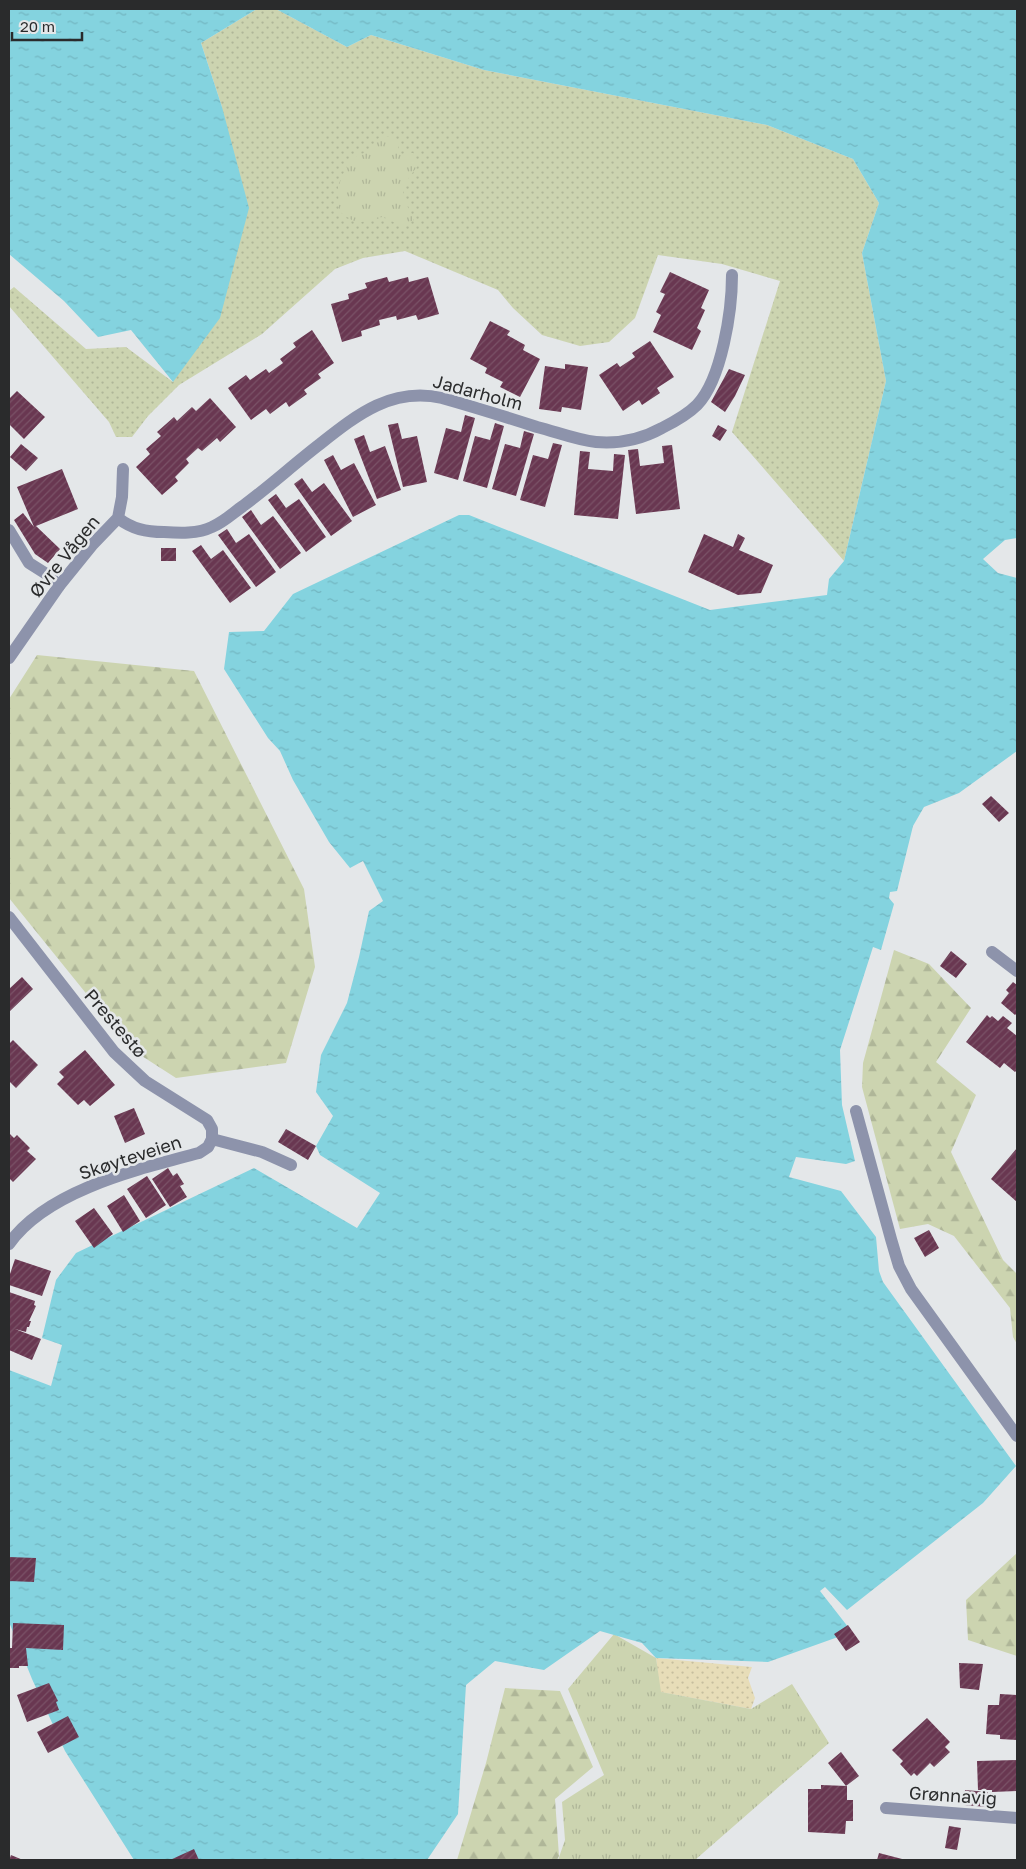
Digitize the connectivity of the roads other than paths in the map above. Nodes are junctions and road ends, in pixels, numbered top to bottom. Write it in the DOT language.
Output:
graph roads {
  1 [pos="732,275"];
  2 [pos="124,468"];
  3 [pos="118,518"];
  4 [pos="9,530"];
  5 [pos="59,586"];
  6 [pos="9,658"];
  7 [pos="9,917"];
  8 [pos="992,952"];
  9 [pos="1017,971"];
  10 [pos="856,1111"];
  11 [pos="212,1139"];
  12 [pos="291,1165"];
  13 [pos="9,1244"];
  14 [pos="1017,1436"];
  15 [pos="886,1808"];
  16 [pos="1017,1818"];
  1 -- 3 [label="street, Jadarholm"];
  2 -- 3 [label="street, Øvre Vågen"];
  3 -- 5 [label="street, Øvre Vågen"];
  4 -- 5 [label="street"];
  5 -- 6 [label="street, Øvre Vågen"];
  7 -- 11 [label="street, Prestestø"];
  8 -- 9 [label="street"];
  10 -- 14 [label="street"];
  11 -- 12 [label="street"];
  11 -- 13 [label="street, Skøyteveien"];
  15 -- 16 [label="street, Grønnavig"];
}
